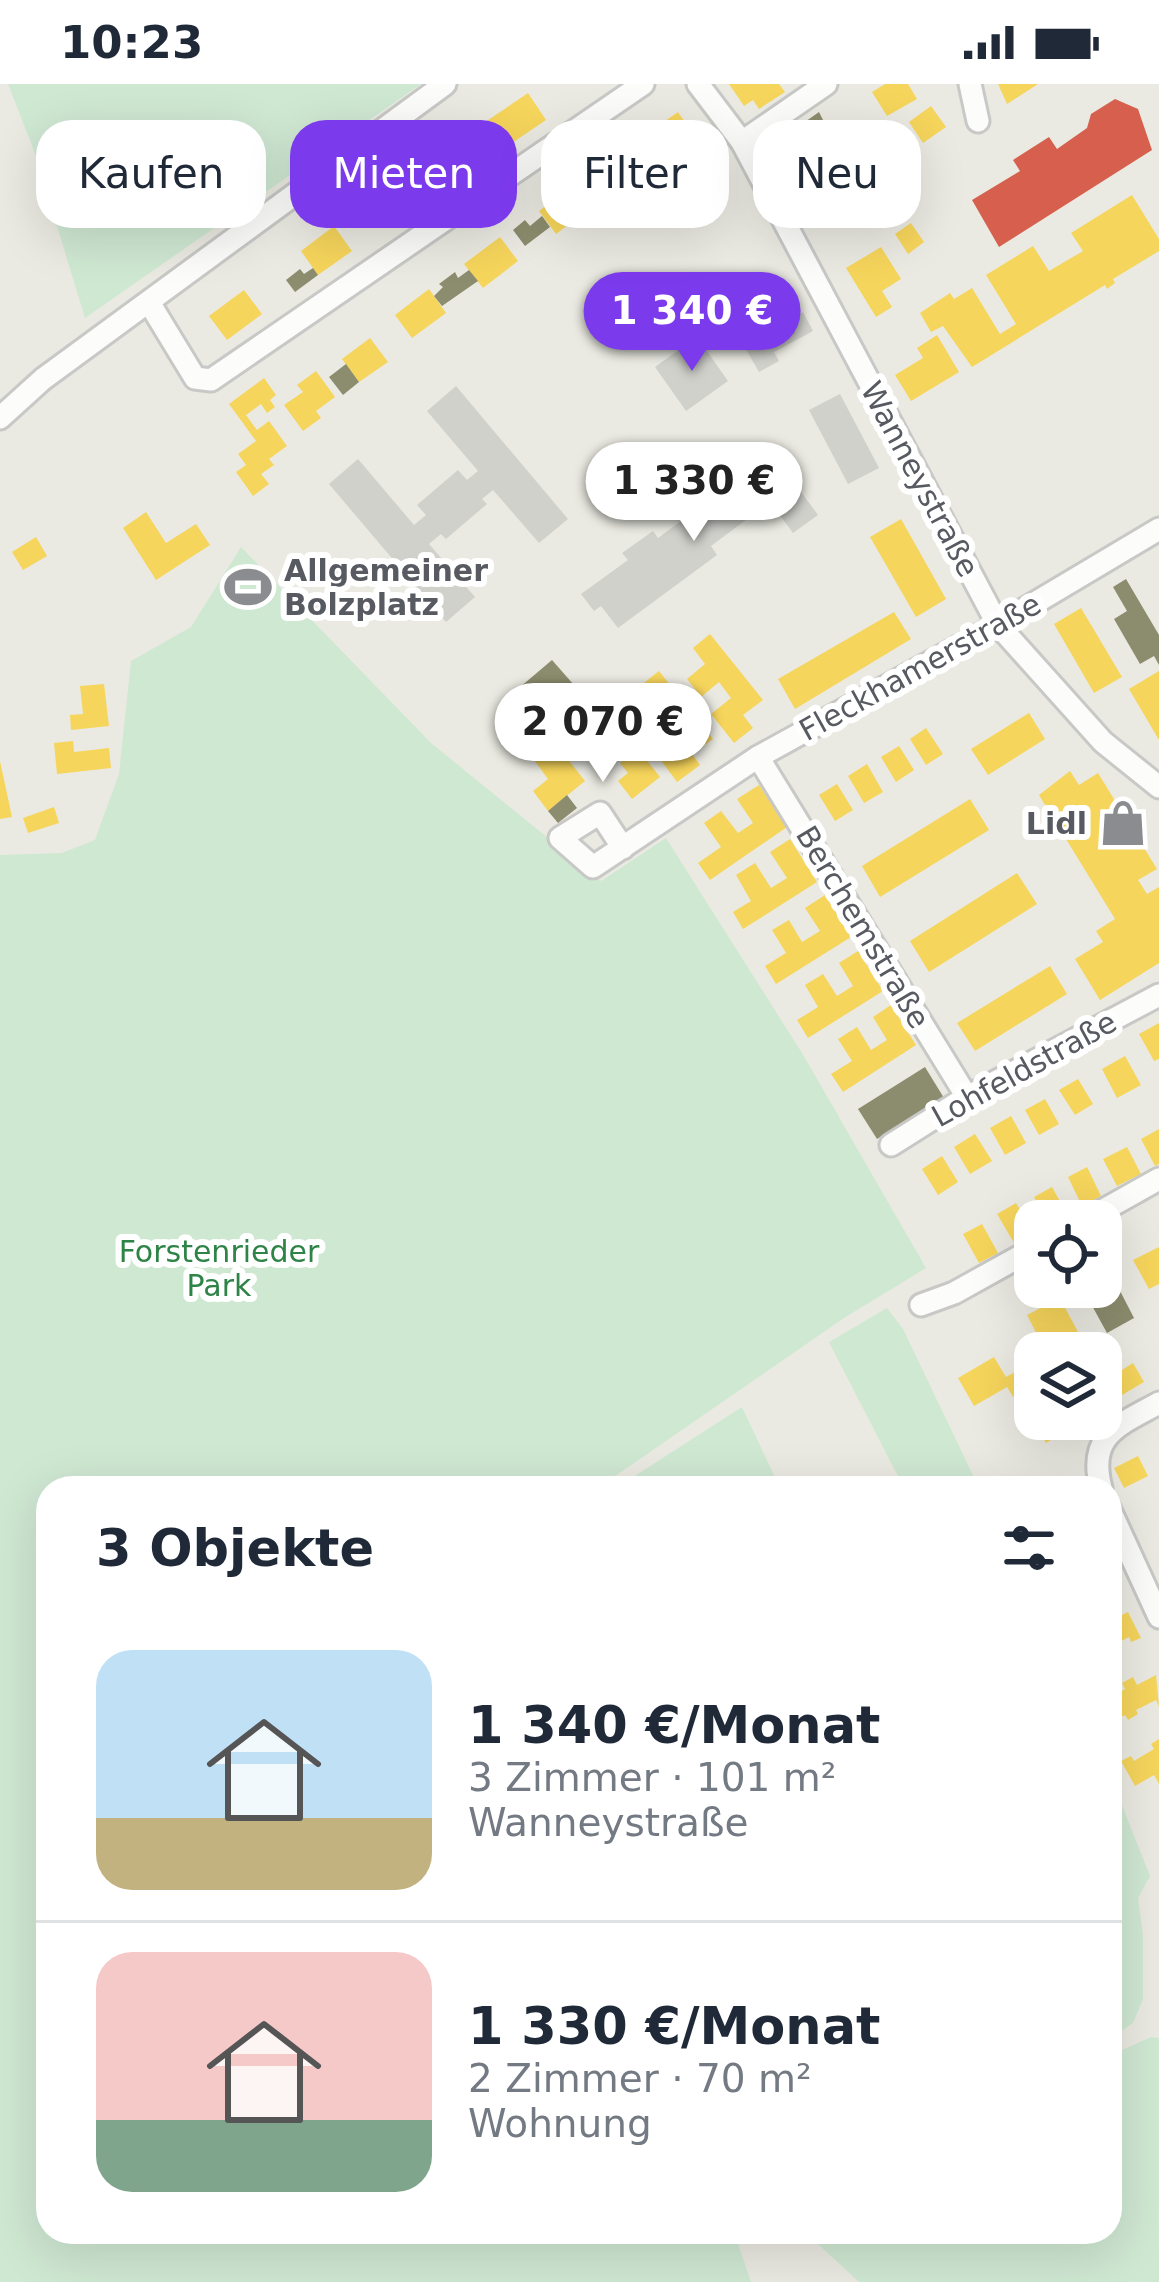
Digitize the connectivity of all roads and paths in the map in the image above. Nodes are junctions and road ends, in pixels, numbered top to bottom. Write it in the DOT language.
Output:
graph roads {
  1 [pos="445,84"];
  2 [pos="643,84"];
  3 [pos="698,84"];
  4 [pos="826,84"];
  5 [pos="970,84"];
  6 [pos="978,121"];
  7 [pos="742,142"];
  8 [pos="150,304"];
  9 [pos="0,418"];
  10 [pos="1159,529"];
  11 [pos="998,625"];
  12 [pos="758,757"];
  13 [pos="1159,787"];
  14 [pos="623,848"];
  15 [pos="1159,995"];
  16 [pos="967,1097"];
  17 [pos="891,1144"];
  18 [pos="1159,1179"];
  19 [pos="1122,1200"];
  20 [pos="1014,1260"];
  21 [pos="921,1305"];
  22 [pos="1159,1403"];
  23 [pos="1098,1476"];
  24 [pos="1122,1536"];
  25 [pos="1159,1616"];
  1 -- 8 [label="street"];
  2 -- 8 [label="street"];
  3 -- 7 [label="street, Wanneystraße"];
  4 -- 7 [label="street"];
  5 -- 6 [label="street"];
  7 -- 11 [label="street, Wanneystraße"];
  8 -- 9 [label="street"];
  10 -- 11 [label="street, Fleckhamerstraße"];
  11 -- 12 [label="street, Fleckhamerstraße"];
  11 -- 13 [label="street, Wanneystraße"];
  12 -- 14 [label="street, Fleckhamerstraße"];
  12 -- 16 [label="street, Berchemstraße"];
  15 -- 16 [label="street, Lohfeldstraße"];
  16 -- 17 [label="street, Lohfeldstraße"];
  18 -- 19 [label="street"];
  20 -- 21 [label="street"];
  22 -- 23 [label="street"];
  24 -- 25 [label="street"];
}
